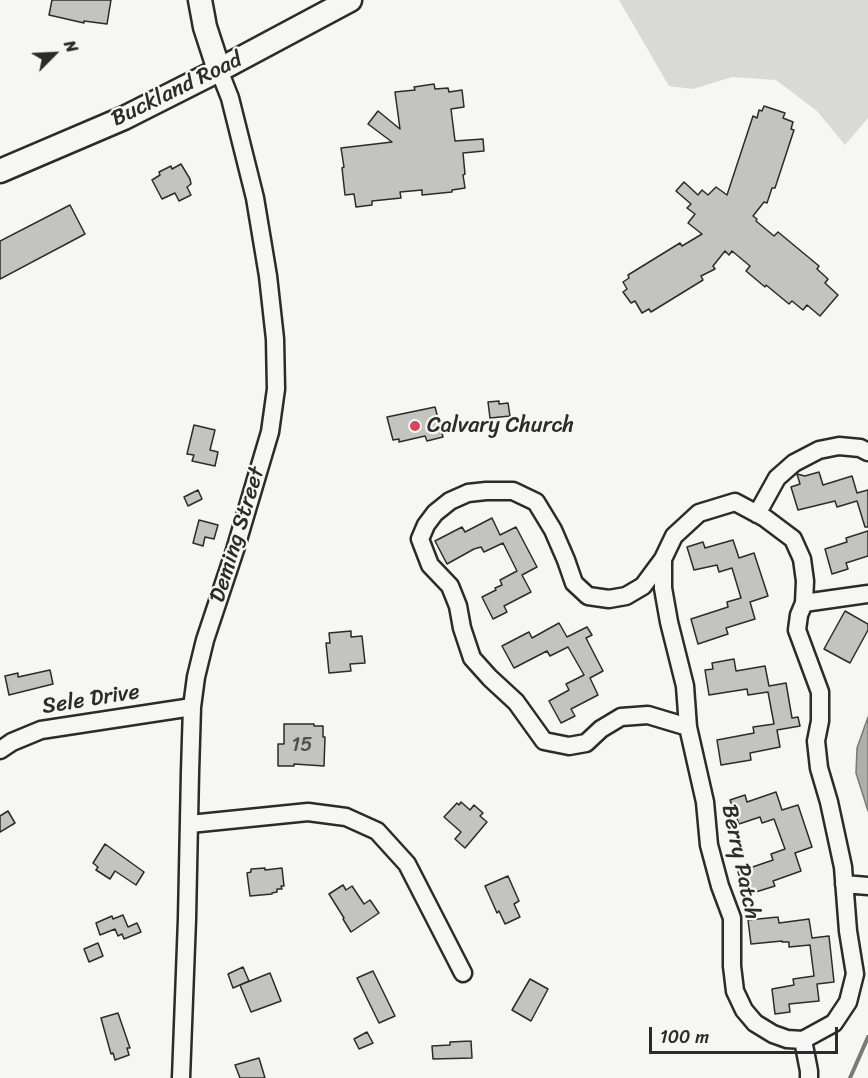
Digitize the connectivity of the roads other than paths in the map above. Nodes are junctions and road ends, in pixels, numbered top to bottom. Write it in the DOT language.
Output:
graph roads {
  1 [pos="200,0"];
  2 [pos="350,0"];
  3 [pos="219,70"];
  4 [pos="0,171"];
  5 [pos="868,452"];
  6 [pos="757,513"];
  7 [pos="663,560"];
  8 [pos="868,594"];
  9 [pos="804,603"];
  10 [pos="192,707"];
  11 [pos="688,727"];
  12 [pos="0,750"];
  13 [pos="190,824"];
  14 [pos="844,884"];
  15 [pos="868,886"];
  16 [pos="463,972"];
  17 [pos="803,1040"];
  18 [pos="181,1078"];
  19 [pos="809,1078"];
  1 -- 3 [label="main road, Deming Street"];
  2 -- 3 [label="main road, Buckland Road"];
  3 -- 4 [label="main road, Buckland Road"];
  3 -- 10 [label="street, Deming Street"];
  5 -- 6 [label="street"];
  6 -- 7 [label="street, Berry Patch"];
  6 -- 9 [label="street, Berry Patch"];
  7 -- 11 [label="street, Berry Patch"];
  7 -- 11 [label="street, Berry Patch"];
  8 -- 9 [label="street"];
  9 -- 14 [label="street, Berry Patch"];
  10 -- 12 [label="street, Sele Drive"];
  10 -- 13 [label="street, Deming Street"];
  11 -- 17 [label="street, Berry Patch"];
  13 -- 16 [label="street"];
  13 -- 18 [label="street, Deming Street"];
  14 -- 15 [label="street"];
  14 -- 17 [label="street, Berry Patch"];
  17 -- 19 [label="street"];
}
